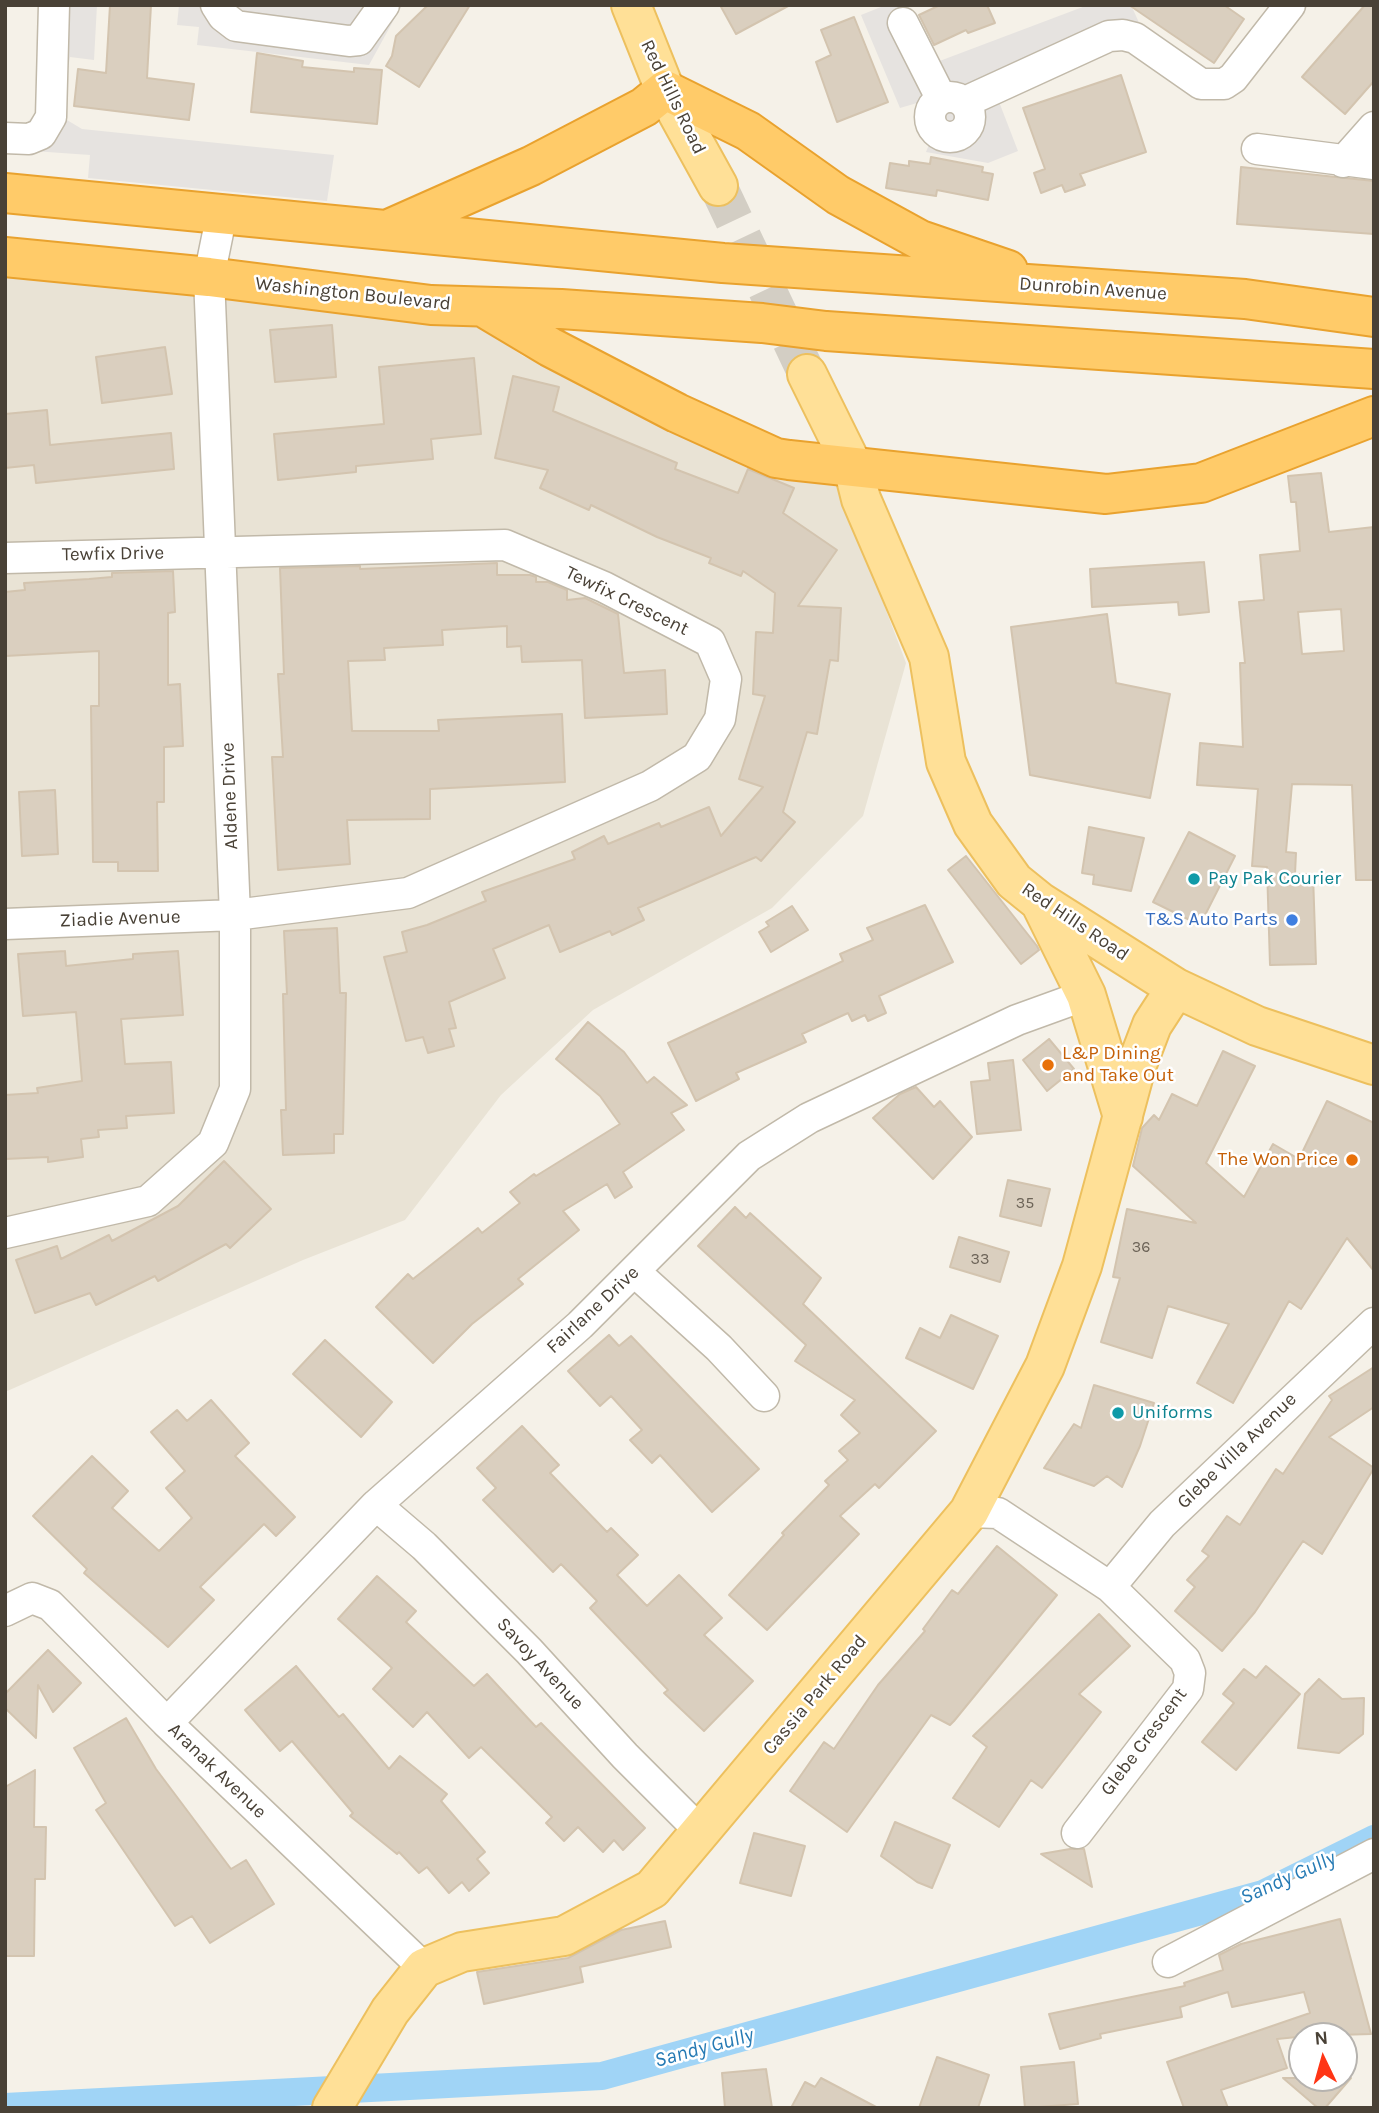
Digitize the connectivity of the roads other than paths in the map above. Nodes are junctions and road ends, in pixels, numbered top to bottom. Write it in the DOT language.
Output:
graph roads {
  1 [pos="54,5"];
  2 [pos="216,5"];
  3 [pos="384,5"];
  4 [pos="631,5"];
  5 [pos="1290,5"];
  6 [pos="903,23"];
  7 [pos="665,90"];
  8 [pos="1374,127"];
  9 [pos="5,138"];
  10 [pos="1257,149"];
  11 [pos="1343,162"];
  12 [pos="1374,164"];
  13 [pos="718,186"];
  14 [pos="5,193"];
  15 [pos="222,213"];
  16 [pos="385,230"];
  17 [pos="5,257"];
  18 [pos="209,277"];
  19 [pos="1078,288"];
  20 [pos="481,306"];
  21 [pos="1374,317"];
  22 [pos="1374,369"];
  23 [pos="807,374"];
  24 [pos="1374,416"];
  25 [pos="853,467"];
  26 [pos="222,552"];
  27 [pos="5,558"];
  28 [pos="1040,902"];
  29 [pos="235,915"];
  30 [pos="5,924"];
  31 [pos="1112,947"];
  32 [pos="1176,988"];
  33 [pos="1086,995"];
  34 [pos="1152,1024"];
  35 [pos="1374,1065"];
  36 [pos="1124,1117"];
  37 [pos="5,1233"];
  38 [pos="635,1272"];
  39 [pos="1374,1323"];
  40 [pos="764,1396"];
  41 [pos="376,1505"];
  42 [pos="969,1512"];
  43 [pos="1110,1587"];
  44 [pos="5,1611"];
  45 [pos="166,1723"];
  46 [pos="699,1830"];
  47 [pos="1077,1833"];
  48 [pos="1374,1854"];
  49 [pos="1168,1962"];
  50 [pos="424,1968"];
  51 [pos="332,2108"];
  1 -- 9 [label="street"];
  2 -- 3 [label="street"];
  4 -- 7 [label="main road, Red Hills Road"];
  5 -- 6 [label="street"];
  7 -- 13 [label="main road, Red Hills Road"];
  7 -- 16 [label="highway"];
  7 -- 19 [label="highway"];
  8 -- 11 [label="street"];
  10 -- 11 [label="street"];
  11 -- 12 [label="street"];
  14 -- 15 [label="highway"];
  15 -- 16 [label="highway"];
  15 -- 18 [label="street, Aldene Drive"];
  16 -- 19 [label="highway, Dunrobin Avenue"];
  17 -- 18 [label="highway, Washington Boulevard"];
  18 -- 20 [label="highway, Washington Boulevard"];
  18 -- 26 [label="street, Aldene Drive"];
  19 -- 21 [label="highway, Dunrobin Avenue"];
  20 -- 22 [label="highway, Washington Boulevard"];
  20 -- 25 [label="highway"];
  23 -- 25 [label="main road, Red Hills Road"];
  24 -- 25 [label="highway"];
  25 -- 28 [label="main road, Red Hills Road"];
  26 -- 27 [label="street, Tewfix Drive"];
  26 -- 29 [label="street, Aldene Drive"];
  26 -- 29 [label="street, Tewfix Crescent"];
  28 -- 31 [label="main road, Red Hills Road"];
  28 -- 33 [label="main road"];
  29 -- 30 [label="street, Ziadie Avenue"];
  29 -- 37 [label="street, Aldene Drive"];
  31 -- 32 [label="main road, Red Hills Road"];
  31 -- 33 [label="main road"];
  32 -- 34 [label="main road, Cassia Park Road"];
  32 -- 35 [label="main road, Red Hills Road"];
  33 -- 34 [label="main road"];
  33 -- 36 [label="main road"];
  33 -- 38 [label="street, Fairlane Drive"];
  34 -- 36 [label="main road, Cassia Park Road"];
  36 -- 42 [label="main road, Cassia Park Road"];
  38 -- 40 [label="street"];
  38 -- 41 [label="street, Fairlane Drive"];
  39 -- 43 [label="street, Glebe Villa Avenue"];
  41 -- 45 [label="street, Fairlane Drive"];
  41 -- 46 [label="street, Savoy Avenue"];
  42 -- 43 [label="street, Glebe Crescent"];
  42 -- 46 [label="main road, Cassia Park Road"];
  43 -- 47 [label="street, Glebe Crescent"];
  44 -- 45 [label="street, Aranak Avenue"];
  45 -- 50 [label="street, Aranak Avenue"];
  46 -- 50 [label="main road, Cassia Park Road"];
  48 -- 49 [label="street"];
  50 -- 51 [label="main road, Cassia Park Road"];
}
